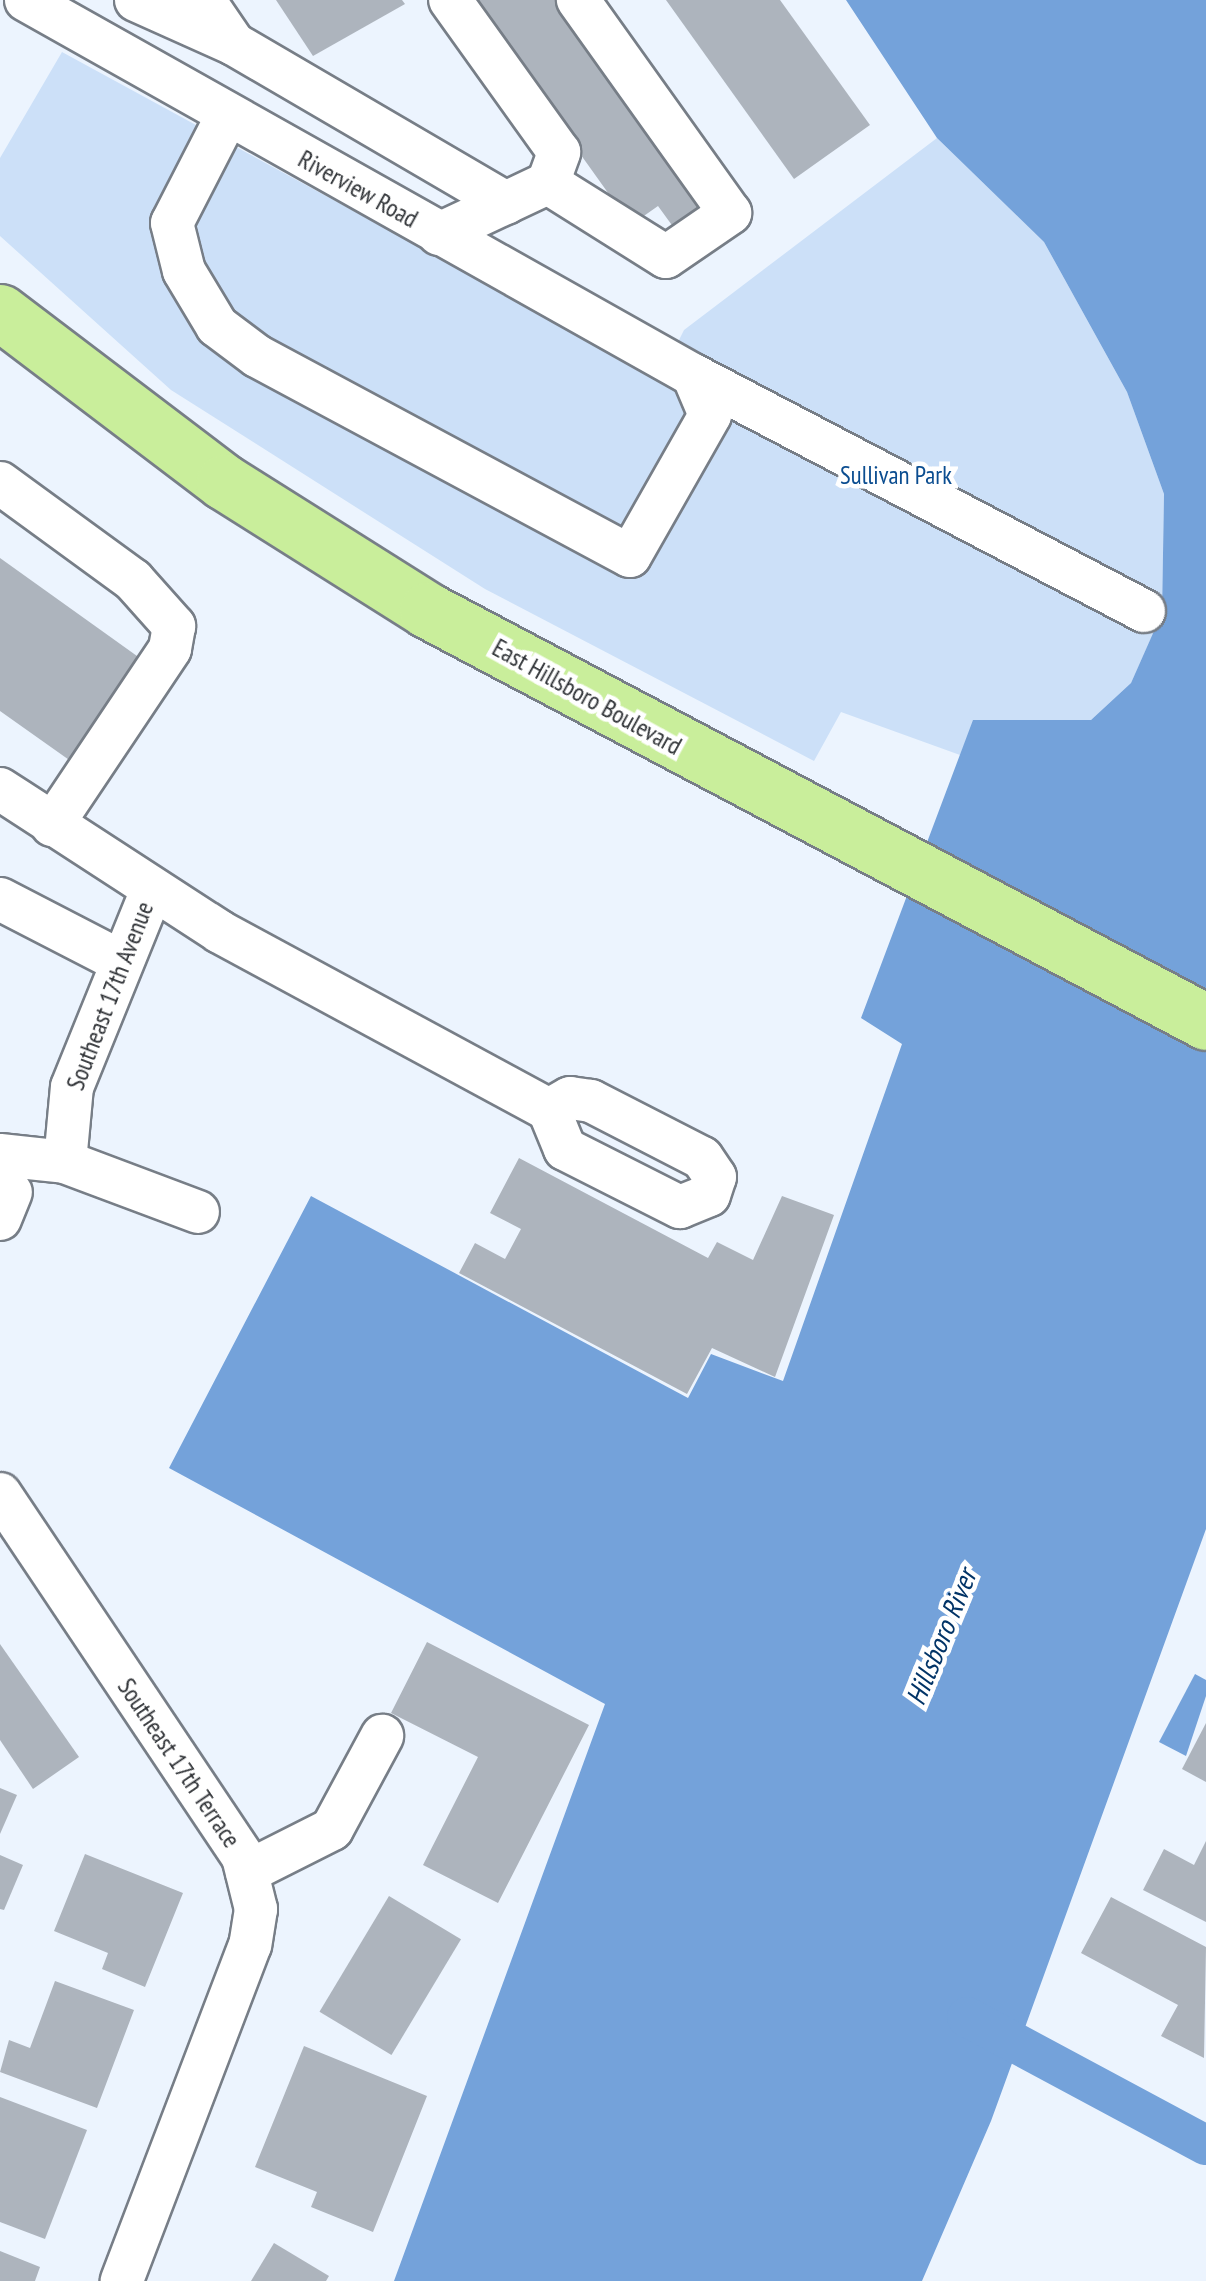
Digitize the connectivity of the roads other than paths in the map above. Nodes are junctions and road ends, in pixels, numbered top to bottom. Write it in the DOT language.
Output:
graph roads {
  1 [pos="26,0"];
  2 [pos="136,0"];
  3 [pos="204,0"];
  4 [pos="450,0"];
  5 [pos="578,0"];
  6 [pos="234,44"];
  7 [pos="227,116"];
  8 [pos="548,183"];
  9 [pos="506,202"];
  10 [pos="438,234"];
  11 [pos="1,312"];
  12 [pos="693,375"];
  13 [pos="0,482"];
  14 [pos="1144,611"];
  15 [pos="0,789"];
  16 [pos="52,826"];
  17 [pos="152,890"];
  18 [pos="0,899"];
  19 [pos="122,962"];
  20 [pos="1206,1022"];
  21 [pos="549,1110"];
  22 [pos="64,1162"];
  23 [pos="4,1189"];
  24 [pos="198,1212"];
  25 [pos="0,1494"];
  26 [pos="382,1736"];
  27 [pos="247,1872"];
  28 [pos="122,2281"];
  1 -- 7 [label="street, Riverview Road"];
  2 -- 6 [label="street"];
  3 -- 6 [label="street"];
  4 -- 8 [label="street"];
  5 -- 8 [label="street"];
  6 -- 9 [label="street"];
  7 -- 10 [label="street, Riverview Road"];
  7 -- 12 [label="street"];
  8 -- 9 [label="street"];
  9 -- 10 [label="street"];
  10 -- 12 [label="street, Riverview Road"];
  11 -- 20 [label="main road, East Hillsboro Boulevard"];
  12 -- 14 [label="street, Riverview Road"];
  13 -- 16 [label="street"];
  15 -- 16 [label="street"];
  16 -- 17 [label="street"];
  17 -- 19 [label="street, Southeast 17th Avenue"];
  17 -- 21 [label="street"];
  18 -- 19 [label="street"];
  19 -- 22 [label="street, Southeast 17th Avenue"];
  22 -- 23 [label="street"];
  22 -- 24 [label="street"];
  25 -- 27 [label="street, Southeast 17th Terrace"];
  26 -- 27 [label="street"];
  27 -- 28 [label="street, Southeast 17th Terrace"];
}
